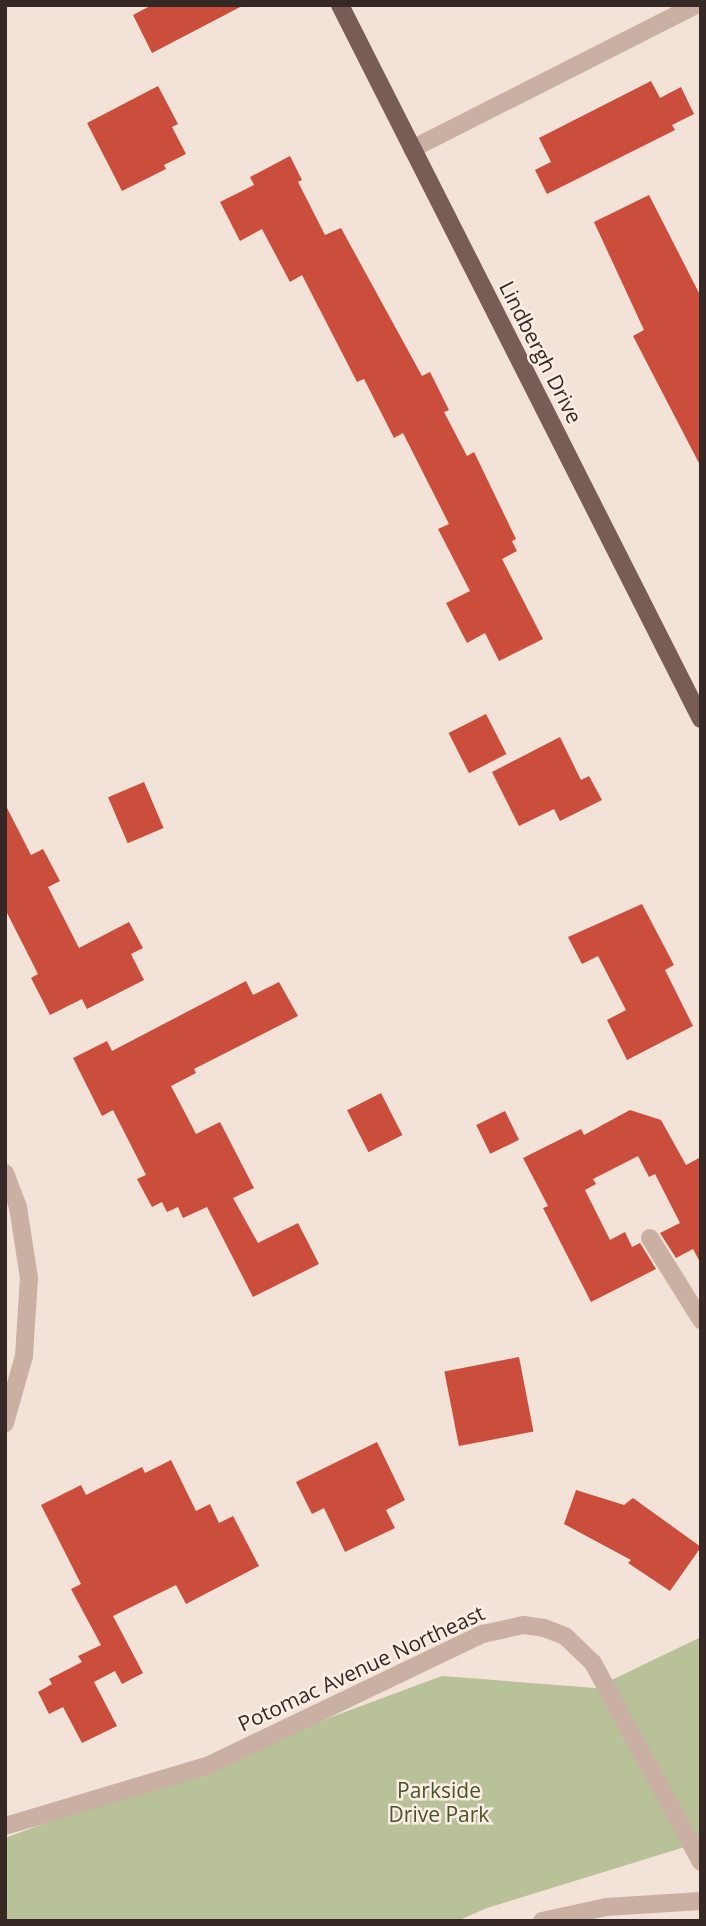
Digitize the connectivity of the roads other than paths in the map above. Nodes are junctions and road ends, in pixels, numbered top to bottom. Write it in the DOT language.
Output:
graph roads {
  1 [pos="340,5"];
  2 [pos="696,5"];
  3 [pos="412,149"];
  4 [pos="701,719"];
  5 [pos="5,1173"];
  6 [pos="650,1238"];
  7 [pos="701,1321"];
  8 [pos="5,1423"];
  9 [pos="5,1826"];
  10 [pos="701,1862"];
  11 [pos="701,1901"];
  12 [pos="542,1921"];
  1 -- 3 [label="main road, Lindbergh Drive"];
  2 -- 3 [label="street"];
  3 -- 4 [label="main road, Lindbergh Drive"];
  5 -- 8 [label="street"];
  6 -- 7 [label="street"];
  9 -- 10 [label="street, Potomac Avenue Northeast"];
  11 -- 12 [label="street"];
}
